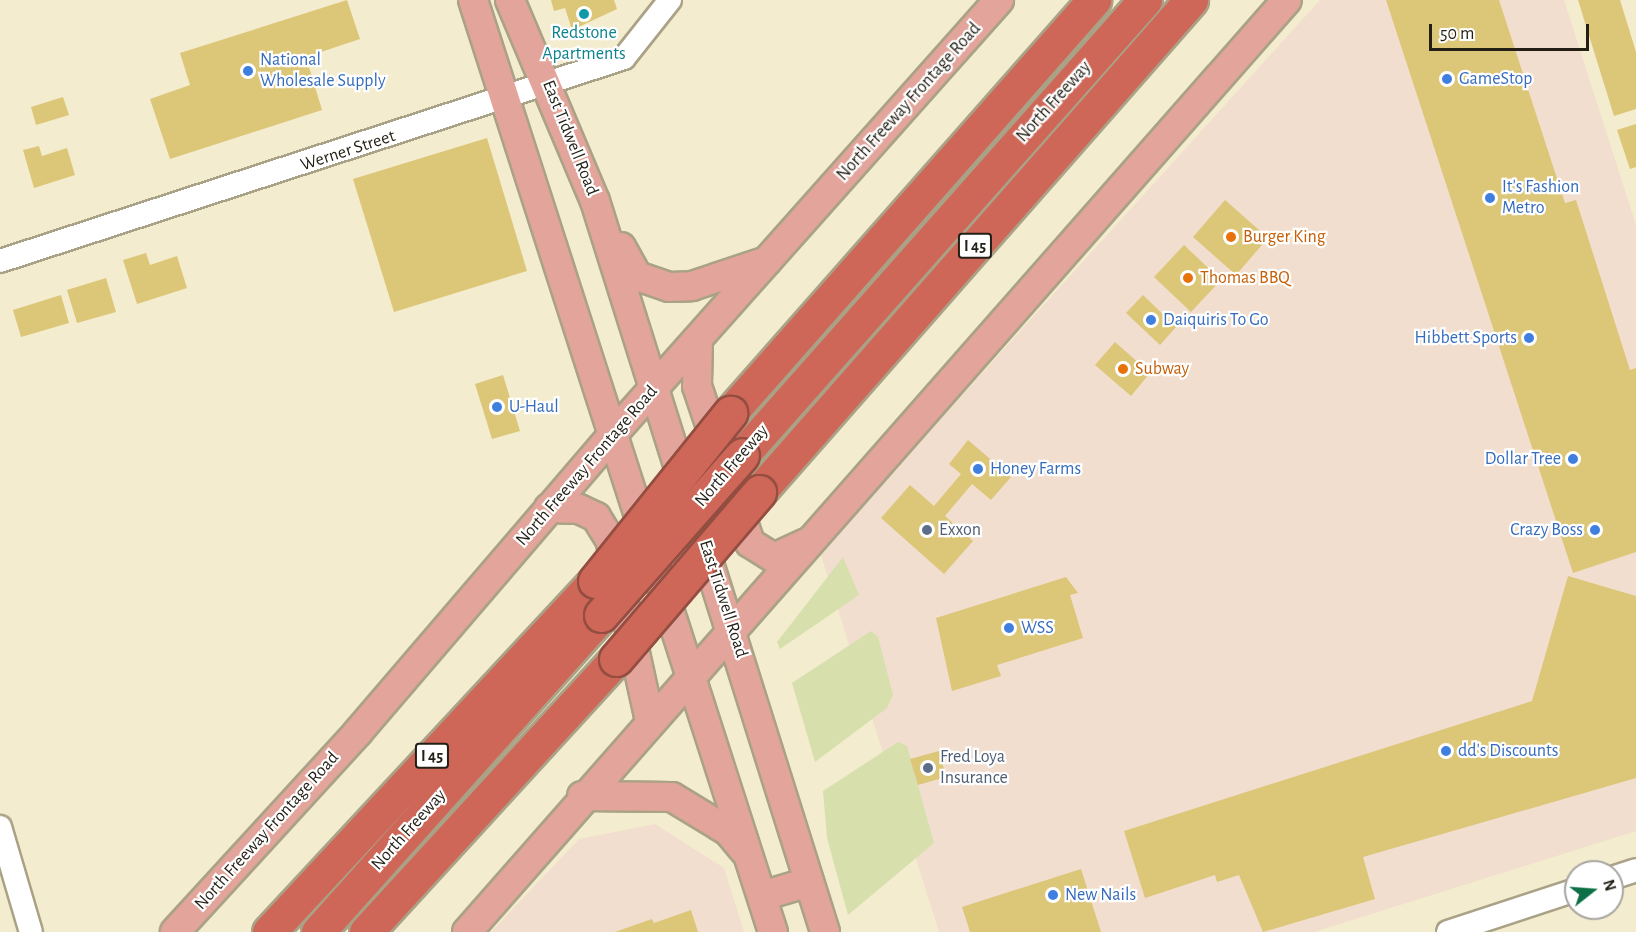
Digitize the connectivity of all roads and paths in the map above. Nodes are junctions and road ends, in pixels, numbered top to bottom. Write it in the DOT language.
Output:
graph roads {
  1 [pos="473,0"];
  2 [pos="510,0"];
  3 [pos="670,0"];
  4 [pos="999,0"];
  5 [pos="1094,0"];
  6 [pos="1145,0"];
  7 [pos="1191,0"];
  8 [pos="1287,0"];
  9 [pos="549,85"];
  10 [pos="507,99"];
  11 [pos="596,201"];
  12 [pos="0,261"];
  13 [pos="767,261"];
  14 [pos="698,341"];
  15 [pos="656,387"];
  16 [pos="613,434"];
  17 [pos="549,508"];
  18 [pos="817,537"];
  19 [pos="734,635"];
  20 [pos="690,681"];
  21 [pos="650,721"];
  22 [pos="582,796"];
  23 [pos="0,827"];
  24 [pos="749,856"];
  25 [pos="809,882"];
  26 [pos="1564,894"];
  27 [pos="762,896"];
  28 [pos="31,932"];
  29 [pos="175,932"];
  30 [pos="269,932"];
  31 [pos="318,932"];
  32 [pos="366,932"];
  33 [pos="467,932"];
  34 [pos="773,932"];
  35 [pos="825,932"];
  36 [pos="1448,932"];
  1 -- 10 [label="main road"];
  2 -- 9 [label="main road, East Tidwell Road"];
  3 -- 9 [label="street, Werner Street"];
  4 -- 13 [label="main road, North Freeway Frontage Road"];
  5 -- 30 [label="highway, North Freeway / I 45, bridge"];
  6 -- 31 [label="highway, North Freeway / I 45, bridge"];
  7 -- 32 [label="highway, North Freeway / I 45, bridge"];
  8 -- 18 [label="main road"];
  9 -- 10 [label="street, Werner Street"];
  9 -- 11 [label="main road, East Tidwell Road"];
  10 -- 12 [label="street, Werner Street"];
  10 -- 16 [label="main road"];
  11 -- 13 [label="main road"];
  11 -- 15 [label="main road, East Tidwell Road"];
  13 -- 14 [label="main road, North Freeway Frontage Road"];
  14 -- 15 [label="main road, North Freeway Frontage Road"];
  14 -- 18 [label="main road"];
  15 -- 16 [label="main road, North Freeway Frontage Road"];
  15 -- 19 [label="main road, East Tidwell Road"];
  16 -- 17 [label="main road, North Freeway Frontage Road"];
  16 -- 20 [label="main road"];
  17 -- 21 [label="main road"];
  17 -- 29 [label="main road, North Freeway Frontage Road"];
  18 -- 19 [label="main road"];
  19 -- 20 [label="main road"];
  19 -- 25 [label="main road, East Tidwell Road"];
  20 -- 21 [label="main road"];
  20 -- 24 [label="main road"];
  21 -- 22 [label="main road"];
  22 -- 24 [label="main road"];
  22 -- 33 [label="main road"];
  23 -- 28 [label="street"];
  24 -- 27 [label="main road"];
  25 -- 27 [label="main road"];
  25 -- 35 [label="main road, East Tidwell Road"];
  26 -- 36 [label="street"];
  27 -- 34 [label="main road"];
}
